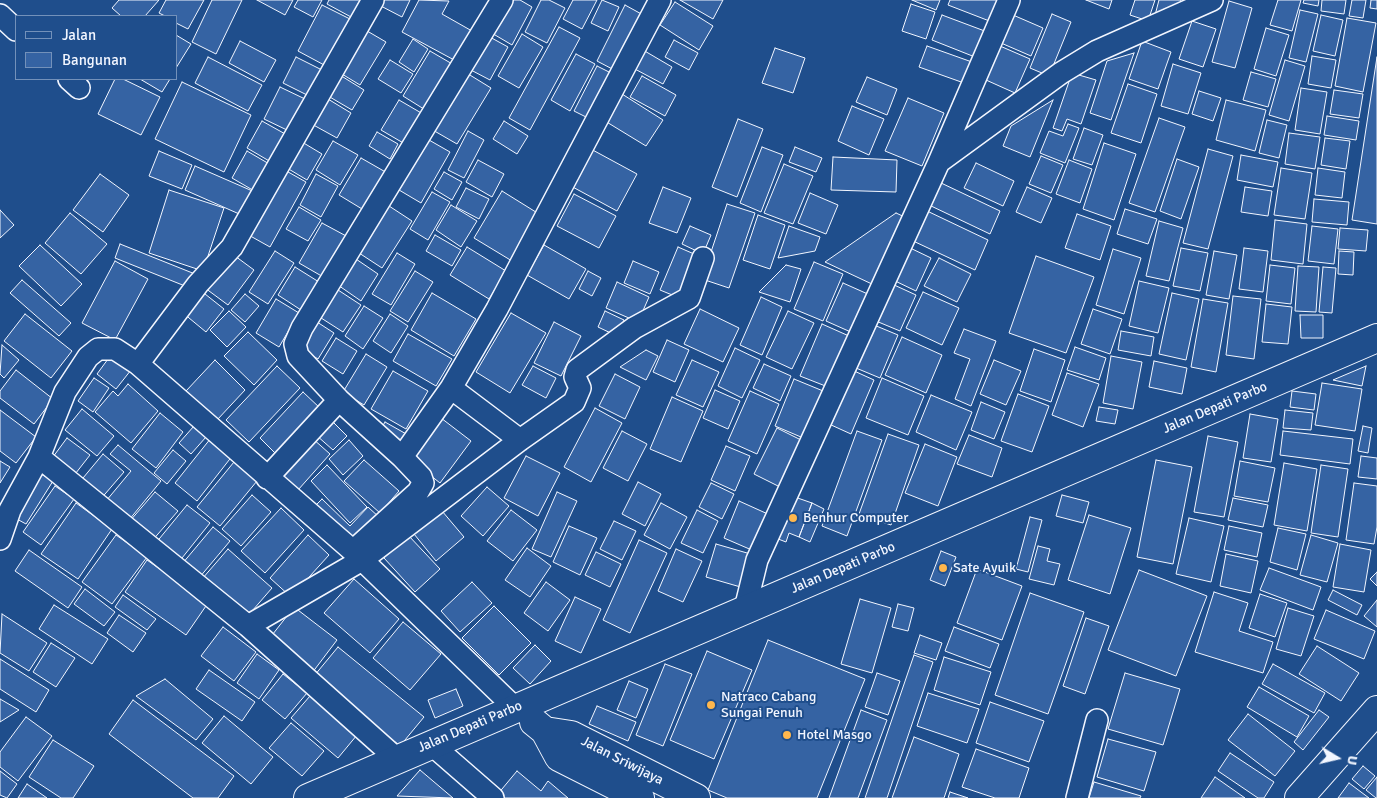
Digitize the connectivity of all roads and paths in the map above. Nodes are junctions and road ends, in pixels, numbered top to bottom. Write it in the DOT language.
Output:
graph roads {
  1 [pos="373,0"];
  2 [pos="502,0"];
  3 [pos="660,0"];
  4 [pos="1009,0"];
  5 [pos="1212,0"];
  6 [pos="0,15"];
  7 [pos="15,29"];
  8 [pos="939,162"];
  9 [pos="703,258"];
  10 [pos="1377,338"];
  11 [pos="138,364"];
  12 [pos="450,388"];
  13 [pos="339,400"];
  14 [pos="514,436"];
  15 [pos="38,457"];
  16 [pos="402,457"];
  17 [pos="268,478"];
  18 [pos="0,539"];
  19 [pos="357,556"];
  20 [pos="745,609"];
  21 [pos="241,621"];
  22 [pos="515,708"];
  23 [pos="1377,710"];
  24 [pos="1097,720"];
  25 [pos="545,731"];
  26 [pos="431,744"];
  27 [pos="398,759"];
  28 [pos="308,798"];
  29 [pos="493,798"];
  30 [pos="640,798"];
  31 [pos="696,798"];
  32 [pos="1077,798"];
  33 [pos="1299,798"];
  1 -- 11 [label="street"];
  2 -- 13 [label="street"];
  3 -- 12 [label="street"];
  4 -- 8 [label="street"];
  5 -- 8 [label="street"];
  6 -- 7 [label="street"];
  8 -- 20 [label="street"];
  9 -- 14 [label="street"];
  10 -- 20 [label="main road, Jalan Depati Parbo"];
  11 -- 15 [label="street"];
  11 -- 17 [label="street"];
  12 -- 14 [label="street"];
  12 -- 16 [label="street"];
  13 -- 16 [label="street"];
  13 -- 17 [label="street"];
  14 -- 19 [label="street"];
  15 -- 18 [label="street"];
  15 -- 21 [label="street"];
  16 -- 19 [label="street"];
  17 -- 19 [label="street"];
  19 -- 21 [label="street"];
  19 -- 22 [label="street"];
  20 -- 22 [label="main road, Jalan Depati Parbo"];
  21 -- 27 [label="street"];
  22 -- 25 [label="main road, Jalan Sriwijaya"];
  22 -- 26 [label="main road, Jalan Depati Parbo"];
  23 -- 33 [label="main road"];
  24 -- 32 [label="street"];
  25 -- 30 [label="main road, Jalan Sriwijaya"];
  25 -- 31 [label="main road, Jalan Sriwijaya"];
  26 -- 27 [label="main road, Jalan Depati Parbo"];
  26 -- 29 [label="street"];
  27 -- 28 [label="main road, Jalan Depati Parbo"];
}
